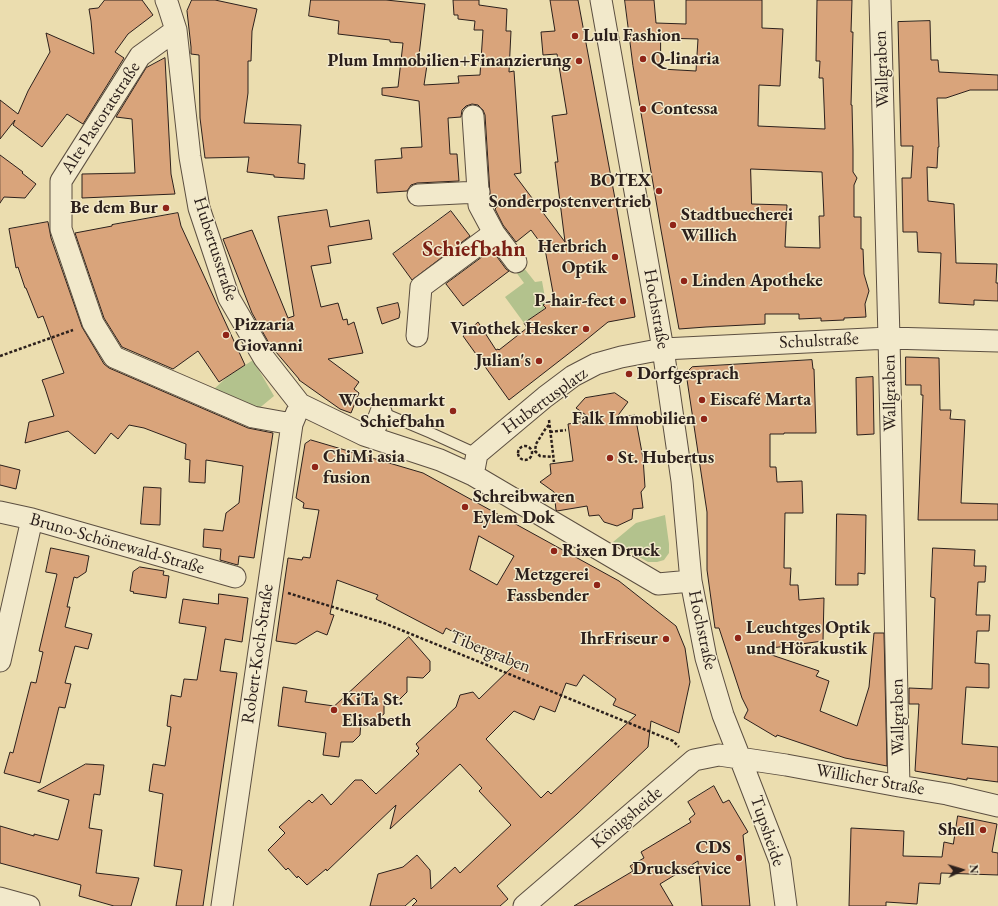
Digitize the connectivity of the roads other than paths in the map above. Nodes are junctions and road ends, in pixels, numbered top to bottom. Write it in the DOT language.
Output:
graph roads {
  1 [pos="601,0"];
  2 [pos="880,0"];
  3 [pos="170,2"];
  4 [pos="176,30"];
  5 [pos="473,116"];
  6 [pos="479,192"];
  7 [pos="418,195"];
  8 [pos="494,233"];
  9 [pos="516,262"];
  10 [pos="417,336"];
  11 [pos="889,338"];
  12 [pos="998,341"];
  13 [pos="663,349"];
  14 [pos="300,404"];
  15 [pos="381,412"];
  16 [pos="292,424"];
  17 [pos="364,435"];
  18 [pos="477,454"];
  19 [pos="473,475"];
  20 [pos="0,512"];
  21 [pos="32,519"];
  22 [pos="235,577"];
  23 [pos="692,582"];
  24 [pos="0,661"];
  25 [pos="740,758"];
  26 [pos="899,786"];
  27 [pos="998,806"];
  28 [pos="0,898"];
  29 [pos="30,906"];
  30 [pos="222,906"];
  31 [pos="524,906"];
  32 [pos="786,906"];
  1 -- 13 [label="street, Hochstraße"];
  2 -- 11 [label="street, Wallgraben"];
  3 -- 4 [label="street, Hubertusstraße"];
  4 -- 14 [label="street, Hubertusstraße"];
  4 -- 16 [label="street, Alte Pastoratstraße"];
  5 -- 6 [label="street"];
  6 -- 7 [label="street"];
  6 -- 8 [label="street"];
  8 -- 9 [label="street"];
  8 -- 10 [label="street"];
  11 -- 12 [label="street, Schulstraße"];
  11 -- 13 [label="street, Schulstraße"];
  11 -- 26 [label="street, Wallgraben"];
  13 -- 18 [label="street, Hubertusplatz"];
  13 -- 23 [label="street, Hochstraße"];
  14 -- 16 [label="street, Robert-Koch-Straße"];
  14 -- 17 [label="street, Hubertusstraße"];
  15 -- 17 [label="street"];
  15 -- 18 [label="lane"];
  16 -- 30 [label="street, Robert-Koch-Straße"];
  17 -- 19 [label="street, Hubertusstraße"];
  18 -- 19 [label="street"];
  19 -- 23 [label="street, Hubertusstraße"];
  20 -- 21 [label="street, Bruno-Schönewald-Straße"];
  21 -- 22 [label="street, Bruno-Schönewald-Straße"];
  21 -- 24 [label="street"];
  23 -- 25 [label="street, Hochstraße"];
  25 -- 26 [label="street, Willicher Straße"];
  25 -- 31 [label="street, Königsheide"];
  25 -- 32 [label="street, Tupsheide"];
  26 -- 27 [label="street, Willicher Straße"];
  28 -- 29 [label="street"];
}
